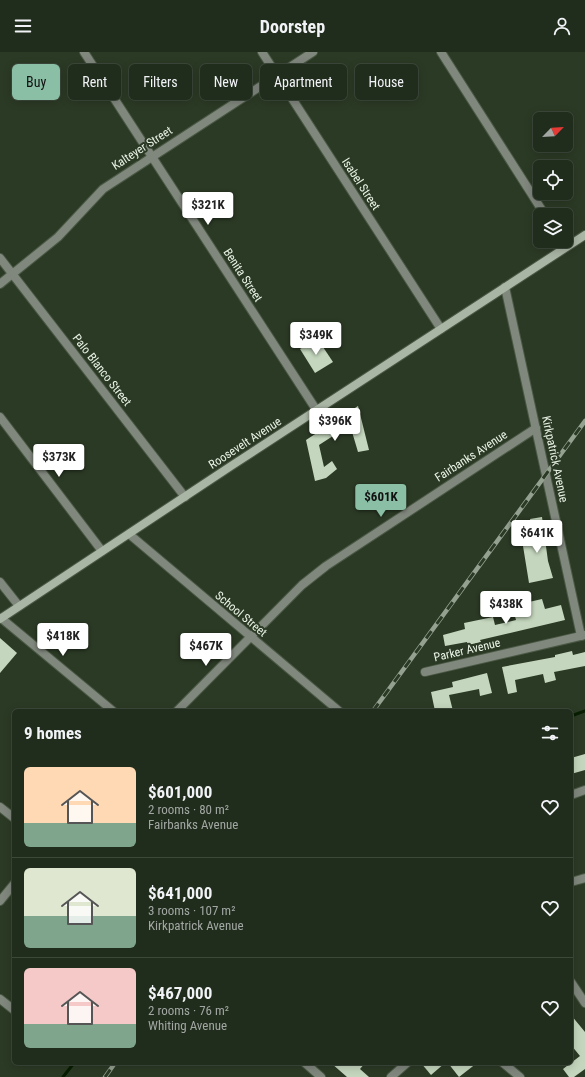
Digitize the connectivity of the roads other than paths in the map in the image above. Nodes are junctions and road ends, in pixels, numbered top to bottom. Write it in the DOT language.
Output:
graph roads {
  1 [pos="84,52"];
  2 [pos="262,52"];
  3 [pos="313,52"];
  4 [pos="441,52"];
  5 [pos="269,64"];
  6 [pos="294,64"];
  7 [pos="260,85"];
  8 [pos="292,100"];
  9 [pos="151,156"];
  10 [pos="541,208"];
  11 [pos="585,235"];
  12 [pos="573,240"];
  13 [pos="558,248"];
  14 [pos="0,258"];
  15 [pos="12,274"];
  16 [pos="0,284"];
  17 [pos="505,286"];
  18 [pos="441,329"];
  19 [pos="317,411"];
  20 [pos="0,417"];
  21 [pos="536,428"];
  22 [pos="184,497"];
  23 [pos="129,534"];
  24 [pos="102,551"];
  25 [pos="0,582"];
  26 [pos="19,606"];
  27 [pos="1,619"];
  28 [pos="583,636"];
  29 [pos="249,637"];
  30 [pos="425,672"];
  31 [pos="111,709"];
  32 [pos="179,709"];
  33 [pos="336,709"];
  34 [pos="585,790"];
  35 [pos="573,794"];
  36 [pos="0,807"];
  37 [pos="12,816"];
  38 [pos="585,878"];
  39 [pos="573,881"];
  40 [pos="12,886"];
  41 [pos="0,900"];
  42 [pos="573,985"];
  43 [pos="0,999"];
  44 [pos="585,1003"];
  45 [pos="12,1008"];
  46 [pos="307,1065"];
  47 [pos="405,1065"];
  48 [pos="505,1065"];
  49 [pos="321,1077"];
  50 [pos="391,1077"];
  51 [pos="520,1077"];
  1 -- 9 [label="street, Benita Street"];
  2 -- 5 [label="street, Isabel Street"];
  3 -- 6 [label="street, Kalteyer Street"];
  4 -- 10 [label="street"];
  7 -- 9 [label="street, Kalteyer Street"];
  8 -- 18 [label="street, Isabel Street"];
  9 -- 15 [label="street, Kalteyer Street"];
  9 -- 19 [label="street, Benita Street"];
  11 -- 12 [label="main road, Roosevelt Avenue"];
  13 -- 17 [label="main road, Roosevelt Avenue"];
  14 -- 15 [label="street, Palo Blanco Street"];
  15 -- 16 [label="street, Kalteyer Street"];
  15 -- 22 [label="street, Palo Blanco Street"];
  17 -- 18 [label="main road, Roosevelt Avenue"];
  17 -- 21 [label="street, Kirkpatrick Avenue"];
  18 -- 19 [label="main road, Roosevelt Avenue"];
  19 -- 22 [label="main road, Roosevelt Avenue"];
  20 -- 24 [label="street"];
  21 -- 28 [label="street, Kirkpatrick Avenue"];
  21 -- 29 [label="street, Fairbanks Avenue"];
  22 -- 23 [label="main road, Roosevelt Avenue"];
  23 -- 24 [label="main road, Roosevelt Avenue"];
  23 -- 29 [label="street, School Street"];
  24 -- 26 [label="main road, Roosevelt Avenue"];
  25 -- 26 [label="street"];
  26 -- 27 [label="main road, Roosevelt Avenue"];
  27 -- 31 [label="street"];
  28 -- 30 [label="street, Parker Avenue"];
  29 -- 32 [label="street, Fairbanks Avenue"];
  29 -- 33 [label="street, School Street"];
  34 -- 35 [label="street"];
  36 -- 37 [label="street"];
  38 -- 39 [label="street"];
  40 -- 41 [label="street"];
  42 -- 44 [label="street"];
  43 -- 45 [label="street"];
  46 -- 49 [label="street"];
  47 -- 50 [label="street"];
  48 -- 51 [label="street"];
}
